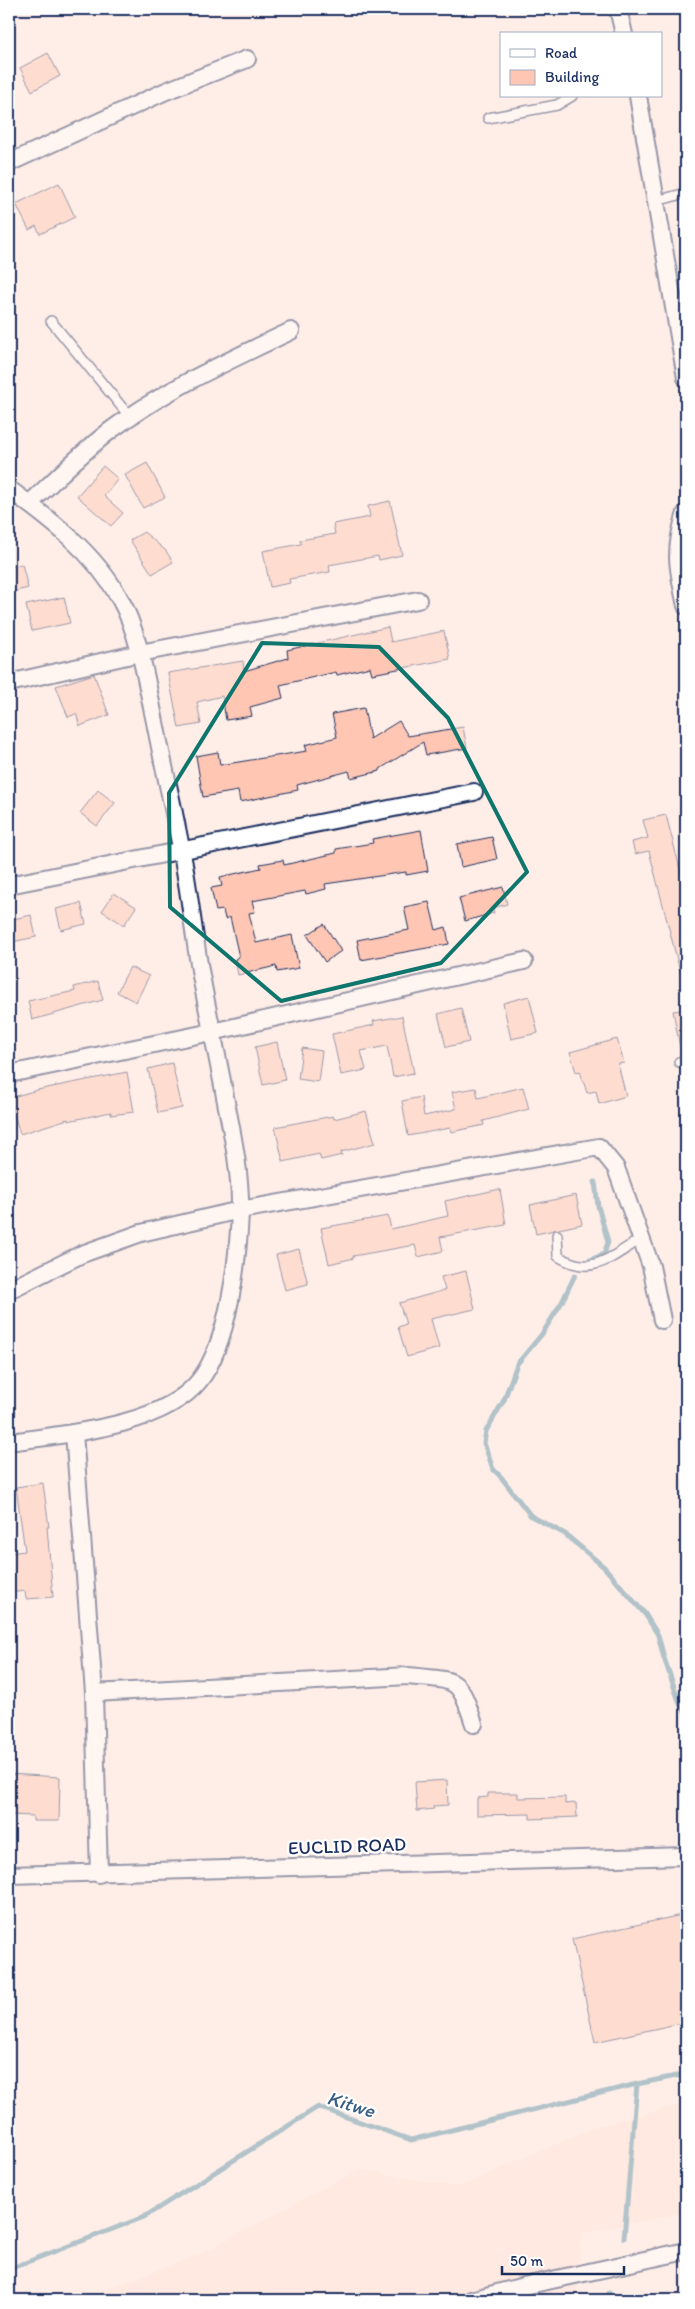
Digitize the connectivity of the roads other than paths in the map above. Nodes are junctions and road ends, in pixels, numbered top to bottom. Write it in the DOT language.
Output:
graph roads {
  1 [pos="618,9"];
  2 [pos="624,32"];
  3 [pos="247,59"];
  4 [pos="569,98"];
  5 [pos="638,98"];
  6 [pos="488,118"];
  7 [pos="9,163"];
  8 [pos="686,193"];
  9 [pos="656,201"];
  10 [pos="51,320"];
  11 [pos="292,331"];
  12 [pos="686,378"];
  13 [pos="130,417"];
  14 [pos="9,489"];
  15 [pos="29,504"];
  16 [pos="686,513"];
  17 [pos="418,600"];
  18 [pos="686,606"];
  19 [pos="140,653"];
  20 [pos="9,683"];
  21 [pos="474,792"];
  22 [pos="181,850"];
  23 [pos="9,885"];
  24 [pos="524,961"];
  25 [pos="212,1032"];
  26 [pos="9,1074"];
  27 [pos="240,1210"];
  28 [pos="557,1235"];
  29 [pos="642,1239"];
  30 [pos="9,1290"];
  31 [pos="662,1320"];
  32 [pos="74,1433"];
  33 [pos="9,1442"];
  34 [pos="94,1693"];
  35 [pos="474,1724"];
  36 [pos="686,1856"];
  37 [pos="99,1874"];
  38 [pos="9,1875"];
  39 [pos="686,2251"];
  40 [pos="471,2300"];
  1 -- 2 [label="street"];
  3 -- 7 [label="street"];
  4 -- 6 [label="lane"];
  5 -- 9 [label="street"];
  8 -- 9 [label="lane"];
  9 -- 12 [label="street"];
  10 -- 13 [label="lane"];
  11 -- 13 [label="street"];
  13 -- 15 [label="street"];
  14 -- 15 [label="street"];
  15 -- 19 [label="street"];
  16 -- 18 [label="street"];
  17 -- 19 [label="street"];
  19 -- 20 [label="street"];
  19 -- 22 [label="street"];
  21 -- 22 [label="street"];
  22 -- 23 [label="street"];
  22 -- 25 [label="street"];
  24 -- 25 [label="street"];
  25 -- 26 [label="street"];
  25 -- 27 [label="street"];
  27 -- 29 [label="street"];
  27 -- 30 [label="street"];
  27 -- 32 [label="street"];
  28 -- 29 [label="lane"];
  29 -- 31 [label="street"];
  32 -- 33 [label="street"];
  32 -- 34 [label="street"];
  34 -- 35 [label="street"];
  34 -- 37 [label="street"];
  36 -- 37 [label="street, EUCLID ROAD"];
  37 -- 38 [label="street, EUCLID ROAD"];
  39 -- 40 [label="street"];
}
